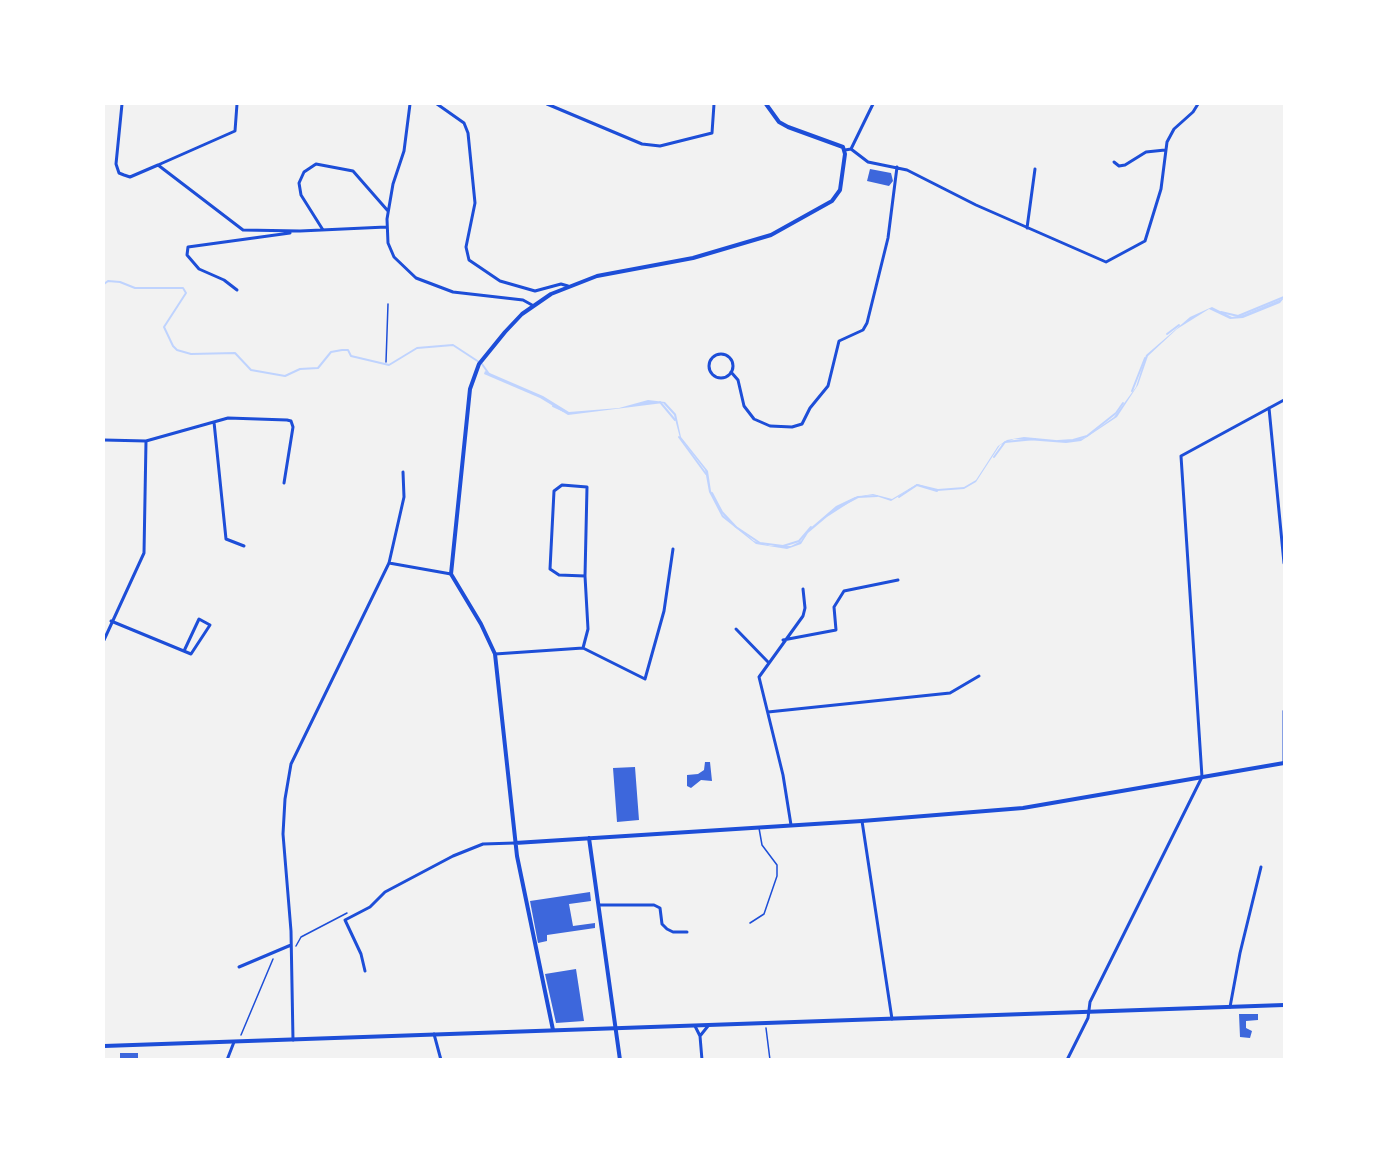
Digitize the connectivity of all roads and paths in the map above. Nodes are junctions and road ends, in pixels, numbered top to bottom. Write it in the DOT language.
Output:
graph roads {
  1 [pos="122,104"];
  2 [pos="237,104"];
  3 [pos="410,104"];
  4 [pos="437,104"];
  5 [pos="547,104"];
  6 [pos="714,104"];
  7 [pos="765,104"];
  8 [pos="873,104"];
  9 [pos="1198,104"];
  10 [pos="851,149"];
  11 [pos="845,150"];
  12 [pos="1165,150"];
  13 [pos="1114,162"];
  14 [pos="158,165"];
  15 [pos="897,167"];
  16 [pos="1284,168"];
  17 [pos="1035,169"];
  18 [pos="1284,196"];
  19 [pos="388,211"];
  20 [pos="386,227"];
  21 [pos="1028,228"];
  22 [pos="323,230"];
  23 [pos="300,231"];
  24 [pos="568,286"];
  25 [pos="237,290"];
  26 [pos="388,304"];
  27 [pos="532,306"];
  28 [pos="386,362"];
  29 [pos="731,372"];
  30 [pos="1284,400"];
  31 [pos="1269,408"];
  32 [pos="214,422"];
  33 [pos="104,440"];
  34 [pos="146,441"];
  35 [pos="403,472"];
  36 [pos="284,483"];
  37 [pos="244,546"];
  38 [pos="673,549"];
  39 [pos="389,563"];
  40 [pos="1284,563"];
  41 [pos="451,574"];
  42 [pos="585,576"];
  43 [pos="898,580"];
  44 [pos="802,589"];
  45 [pos="111,621"];
  46 [pos="736,629"];
  47 [pos="104,640"];
  48 [pos="783,640"];
  49 [pos="583,648"];
  50 [pos="184,651"];
  51 [pos="495,654"];
  52 [pos="768,663"];
  53 [pos="979,676"];
  54 [pos="1284,711"];
  55 [pos="768,713"];
  56 [pos="1284,764"];
  57 [pos="1202,777"];
  58 [pos="862,821"];
  59 [pos="791,825"];
  60 [pos="759,828"];
  61 [pos="589,838"];
  62 [pos="515,843"];
  63 [pos="1261,867"];
  64 [pos="599,905"];
  65 [pos="353,912"];
  66 [pos="750,923"];
  67 [pos="687,932"];
  68 [pos="291,945"];
  69 [pos="291,950"];
  70 [pos="276,951"];
  71 [pos="239,967"];
  72 [pos="365,971"];
  73 [pos="1284,1005"];
  74 [pos="1230,1007"];
  75 [pos="1088,1011"];
  76 [pos="892,1019"];
  77 [pos="766,1024"];
  78 [pos="708,1025"];
  79 [pos="695,1026"];
  80 [pos="616,1028"];
  81 [pos="553,1030"];
  82 [pos="434,1034"];
  83 [pos="700,1036"];
  84 [pos="293,1040"];
  85 [pos="234,1042"];
  86 [pos="240,1042"];
  87 [pos="104,1046"];
  88 [pos="227,1059"];
  89 [pos="441,1059"];
  90 [pos="620,1059"];
  91 [pos="702,1059"];
  92 [pos="770,1059"];
  93 [pos="1067,1059"];
  1 -- 14 [label="street"];
  2 -- 14 [label="street"];
  3 -- 19 [label="street"];
  4 -- 24 [label="street"];
  5 -- 6 [label="street"];
  7 -- 11 [label="street"];
  8 -- 10 [label="street"];
  9 -- 12 [label="street"];
  10 -- 11 [label="street"];
  10 -- 15 [label="street"];
  11 -- 24 [label="street"];
  12 -- 13 [label="street"];
  12 -- 21 [label="street"];
  14 -- 23 [label="street"];
  15 -- 21 [label="street"];
  15 -- 29 [label="street"];
  16 -- 18 [label="path"];
  17 -- 21 [label="street"];
  19 -- 20 [label="street"];
  19 -- 22 [label="street"];
  20 -- 22 [label="street"];
  20 -- 27 [label="street"];
  22 -- 23 [label="street"];
  23 -- 25 [label="street"];
  24 -- 27 [label="street"];
  26 -- 28 [label="path"];
  27 -- 41 [label="street"];
  29 -- 29 [label="street"];
  30 -- 31 [label="street"];
  31 -- 40 [label="street"];
  31 -- 57 [label="street"];
  32 -- 34 [label="street"];
  32 -- 36 [label="street"];
  32 -- 37 [label="street"];
  33 -- 34 [label="street"];
  34 -- 45 [label="street"];
  35 -- 39 [label="street"];
  38 -- 49 [label="street"];
  39 -- 41 [label="street"];
  39 -- 68 [label="street"];
  41 -- 51 [label="street"];
  42 -- 42 [label="street"];
  42 -- 49 [label="street"];
  43 -- 48 [label="street"];
  44 -- 48 [label="street"];
  45 -- 47 [label="street"];
  45 -- 50 [label="street"];
  46 -- 52 [label="street"];
  48 -- 52 [label="street"];
  49 -- 51 [label="street"];
  50 -- 50 [label="street"];
  51 -- 62 [label="street"];
  52 -- 55 [label="street"];
  53 -- 55 [label="street"];
  54 -- 56 [label="street"];
  55 -- 59 [label="street"];
  56 -- 57 [label="street"];
  57 -- 58 [label="street"];
  57 -- 75 [label="street"];
  58 -- 59 [label="street"];
  58 -- 76 [label="street"];
  59 -- 60 [label="street"];
  60 -- 61 [label="street"];
  60 -- 66 [label="lane"];
  61 -- 62 [label="street"];
  61 -- 64 [label="street"];
  62 -- 72 [label="street"];
  62 -- 81 [label="street"];
  63 -- 74 [label="street"];
  64 -- 67 [label="street"];
  64 -- 80 [label="street"];
  65 -- 69 [label="path"];
  68 -- 69 [label="street"];
  68 -- 70 [label="street"];
  69 -- 84 [label="street"];
  70 -- 71 [label="street"];
  70 -- 86 [label="path"];
  73 -- 74 [label="street"];
  74 -- 75 [label="street"];
  75 -- 76 [label="street"];
  75 -- 93 [label="street"];
  76 -- 77 [label="street"];
  77 -- 78 [label="street"];
  77 -- 92 [label="path"];
  78 -- 79 [label="street"];
  78 -- 83 [label="street"];
  79 -- 80 [label="street"];
  79 -- 83 [label="street"];
  80 -- 81 [label="street"];
  80 -- 90 [label="street"];
  81 -- 82 [label="street"];
  82 -- 84 [label="street"];
  82 -- 89 [label="street"];
  83 -- 91 [label="street"];
  84 -- 86 [label="street"];
  85 -- 86 [label="street"];
  85 -- 87 [label="street"];
  85 -- 88 [label="street"];
}
